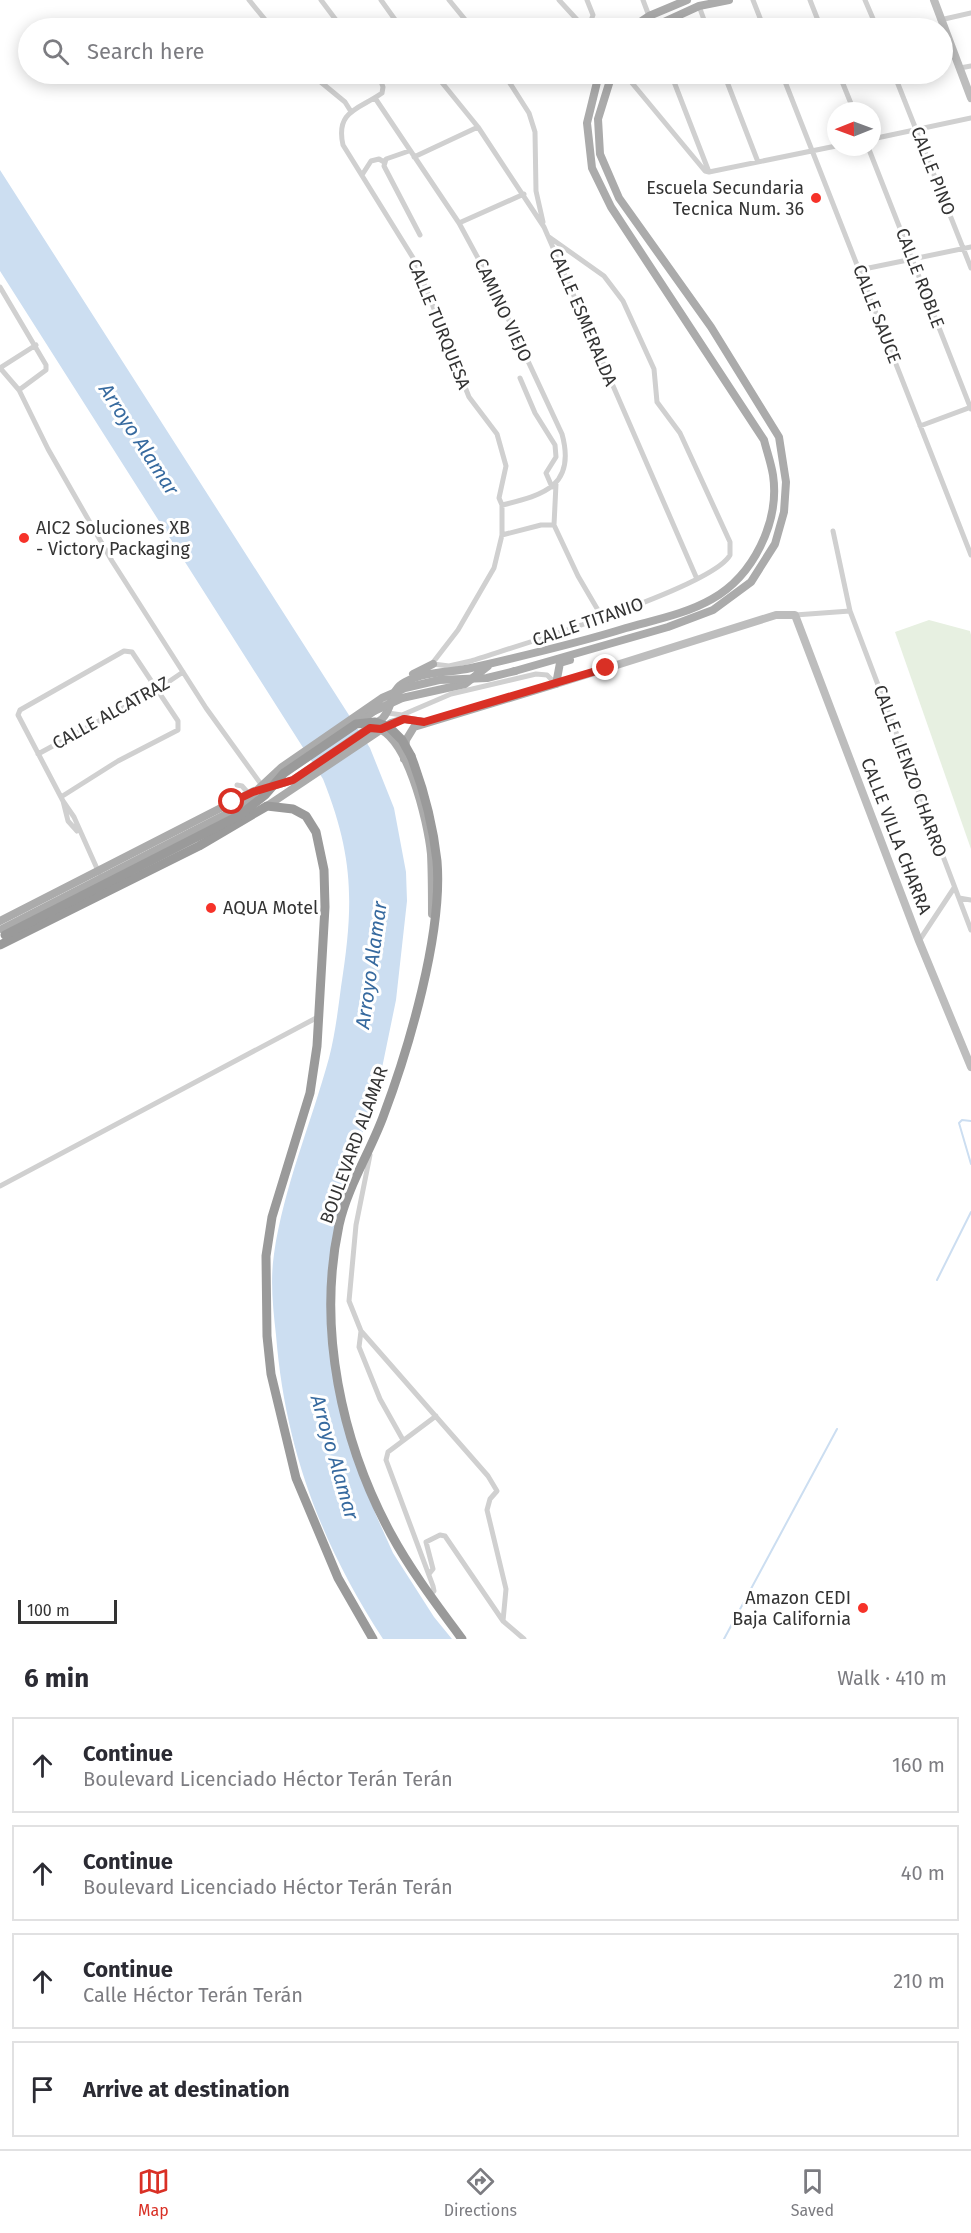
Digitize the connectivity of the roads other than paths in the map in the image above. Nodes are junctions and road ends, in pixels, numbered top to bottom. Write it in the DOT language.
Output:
graph roads {
  1 [pos="249,0"];
  2 [pos="321,0"];
  3 [pos="381,0"];
  4 [pos="449,0"];
  5 [pos="559,0"];
  6 [pos="587,0"];
  7 [pos="643,0"];
  8 [pos="687,0"];
  9 [pos="729,0"];
  10 [pos="753,0"];
  11 [pos="810,0"];
  12 [pos="866,0"];
  13 [pos="934,0"];
  14 [pos="699,6"];
  15 [pos="971,13"];
  16 [pos="649,15"];
  17 [pos="264,18"];
  18 [pos="334,18"];
  19 [pos="394,18"];
  20 [pos="463,18"];
  21 [pos="576,18"];
  22 [pos="592,18"];
  23 [pos="645,18"];
  24 [pos="673,18"];
  25 [pos="703,18"];
  26 [pos="761,18"];
  27 [pos="817,18"];
  28 [pos="873,18"];
  29 [pos="939,18"];
  30 [pos="949,18"];
  31 [pos="953,51"];
  32 [pos="971,66"];
  33 [pos="960,68"];
  34 [pos="324,84"];
  35 [pos="382,84"];
  36 [pos="443,84"];
  37 [pos="510,84"];
  38 [pos="596,84"];
  39 [pos="609,84"];
  40 [pos="633,84"];
  41 [pos="675,84"];
  42 [pos="728,84"];
  43 [pos="786,84"];
  44 [pos="843,84"];
  45 [pos="898,84"];
  46 [pos="375,98"];
  47 [pos="971,98"];
  48 [pos="850,102"];
  49 [pos="350,110"];
  50 [pos="971,118"];
  51 [pos="478,128"];
  52 [pos="916,129"];
  53 [pos="881,137"];
  54 [pos="827,148"];
  55 [pos="409,150"];
  56 [pos="812,151"];
  57 [pos="872,156"];
  58 [pos="414,157"];
  59 [pos="384,162"];
  60 [pos="758,162"];
  61 [pos="709,172"];
  62 [pos="362,175"];
  63 [pos="524,195"];
  64 [pos="459,223"];
  65 [pos="544,227"];
  66 [pos="420,236"];
  67 [pos="549,237"];
  68 [pos="971,247"];
  69 [pos="963,249"];
  70 [pos="912,259"];
  71 [pos="971,268"];
  72 [pos="859,270"];
  73 [pos="0,287"];
  74 [pos="36,345"];
  75 [pos="0,368"];
  76 [pos="520,378"];
  77 [pos="19,390"];
  78 [pos="971,407"];
  79 [pos="920,426"];
  80 [pos="554,486"];
  81 [pos="502,505"];
  82 [pos="554,525"];
  83 [pos="833,531"];
  84 [pos="502,535"];
  85 [pos="971,555"];
  86 [pos="697,579"];
  87 [pos="850,611"];
  88 [pos="795,615"];
  89 [pos="602,617"];
  90 [pos="608,644"];
  91 [pos="433,664"];
  92 [pos="490,664"];
  93 [pos="183,672"];
  94 [pos="423,675"];
  95 [pos="556,684"];
  96 [pos="158,689"];
  97 [pos="388,713"];
  98 [pos="400,720"];
  99 [pos="424,722"];
  100 [pos="356,724"];
  101 [pos="381,729"];
  102 [pos="370,731"];
  103 [pos="38,753"];
  104 [pos="408,758"];
  105 [pos="309,774"];
  106 [pos="255,777"];
  107 [pos="237,785"];
  108 [pos="264,789"];
  109 [pos="251,793"];
  110 [pos="62,799"];
  111 [pos="267,806"];
  112 [pos="98,869"];
  113 [pos="954,888"];
  114 [pos="108,891"];
  115 [pos="959,898"];
  116 [pos="971,900"];
  117 [pos="971,930"];
  118 [pos="1,931"];
  119 [pos="920,941"];
  120 [pos="0,945"];
  121 [pos="318,1017"];
  122 [pos="968,1054"];
  123 [pos="971,1067"];
  124 [pos="371,1147"];
  125 [pos="0,1186"];
  126 [pos="361,1331"];
  127 [pos="436,1416"];
  128 [pos="403,1440"];
  129 [pos="429,1574"];
  130 [pos="429,1595"];
  131 [pos="503,1621"];
  132 [pos="374,1639"];
  133 [pos="462,1639"];
  134 [pos="524,1639"];
  1 -- 17 [label="street"];
  2 -- 18 [label="street"];
  3 -- 19 [label="street"];
  4 -- 20 [label="street"];
  5 -- 21 [label="street"];
  6 -- 22 [label="street"];
  7 -- 16 [label="street"];
  8 -- 16 [label="main road"];
  9 -- 14 [label="main road"];
  10 -- 26 [label="street"];
  11 -- 27 [label="street"];
  12 -- 28 [label="street"];
  13 -- 29 [label="street"];
  14 -- 24 [label="main road"];
  14 -- 25 [label="street"];
  15 -- 30 [label="street"];
  16 -- 23 [label="main road"];
  31 -- 33 [label="street"];
  32 -- 33 [label="street"];
  33 -- 47 [label="street"];
  34 -- 49 [label="street"];
  35 -- 46 [label="street"];
  36 -- 51 [label="street, CALLE ESMERALDA"];
  37 -- 65 [label="street"];
  38 -- 92 [label="main road"];
  39 -- 90 [label="main road"];
  40 -- 61 [label="street"];
  41 -- 61 [label="street"];
  42 -- 60 [label="street"];
  43 -- 56 [label="street, CALLE SAUCE"];
  44 -- 48 [label="street"];
  45 -- 52 [label="street, CALLE PINO"];
  46 -- 49 [label="street"];
  46 -- 55 [label="street, CAMINO VIEJO"];
  49 -- 62 [label="street, CALLE TURQUESA"];
  50 -- 52 [label="street"];
  51 -- 58 [label="street"];
  51 -- 63 [label="street, CALLE ESMERALDA"];
  52 -- 53 [label="street"];
  52 -- 69 [label="street, CALLE PINO"];
  54 -- 56 [label="street"];
  55 -- 58 [label="street, CAMINO VIEJO"];
  55 -- 59 [label="street"];
  56 -- 60 [label="street"];
  56 -- 72 [label="street, CALLE SAUCE"];
  57 -- 70 [label="street, CALLE ROBLE"];
  58 -- 64 [label="street, CAMINO VIEJO"];
  59 -- 62 [label="street"];
  59 -- 66 [label="street"];
  60 -- 61 [label="street"];
  62 -- 81 [label="street, CALLE TURQUESA"];
  63 -- 64 [label="street"];
  63 -- 65 [label="street, CALLE ESMERALDA"];
  64 -- 80 [label="street, CAMINO VIEJO"];
  65 -- 67 [label="street, CALLE ESMERALDA"];
  67 -- 86 [label="street, CALLE ESMERALDA"];
  67 -- 86 [label="street, CALLE TITANIO"];
  68 -- 69 [label="street"];
  69 -- 70 [label="street"];
  69 -- 71 [label="street, CALLE PINO"];
  70 -- 72 [label="street"];
  70 -- 78 [label="street, CALLE ROBLE"];
  72 -- 79 [label="street, CALLE SAUCE"];
  73 -- 74 [label="street"];
  74 -- 75 [label="street"];
  74 -- 77 [label="street"];
  75 -- 77 [label="street"];
  76 -- 80 [label="street"];
  77 -- 93 [label="street"];
  78 -- 79 [label="street"];
  79 -- 85 [label="street, CALLE SAUCE"];
  80 -- 81 [label="street"];
  80 -- 82 [label="street"];
  81 -- 84 [label="street, CALLE TURQUESA"];
  82 -- 84 [label="street"];
  82 -- 89 [label="street"];
  83 -- 87 [label="street, CALLE LIENZO CHARRO"];
  84 -- 91 [label="street, CALLE TURQUESA"];
  86 -- 89 [label="street, CALLE TITANIO"];
  87 -- 88 [label="street"];
  87 -- 113 [label="street, CALLE LIENZO CHARRO"];
  88 -- 95 [label="street"];
  88 -- 119 [label="street, CALLE VILLA CHARRA"];
  89 -- 91 [label="street, CALLE TITANIO"];
  90 -- 95 [label="main road"];
  90 -- 118 [label="main road, bridge"];
  91 -- 94 [label="street, CALLE TURQUESA"];
  91 -- 97 [label="main road"];
  92 -- 94 [label="main road"];
  92 -- 100 [label="main road, bridge"];
  93 -- 96 [label="street, CALLE ALCATRAZ"];
  93 -- 106 [label="street"];
  94 -- 97 [label="main road"];
  95 -- 97 [label="street"];
  95 -- 99 [label="main road"];
  96 -- 103 [label="street, CALLE ALCATRAZ"];
  96 -- 103 [label="street"];
  96 -- 110 [label="street"];
  97 -- 98 [label="main road"];
  97 -- 102 [label="main road"];
  98 -- 99 [label="main road"];
  98 -- 101 [label="main road"];
  99 -- 104 [label="main road"];
  100 -- 104 [label="highway, BOULEVARD ALAMAR, bridge"];
  100 -- 118 [label="highway, bridge"];
  101 -- 102 [label="main road"];
  101 -- 104 [label="main road"];
  102 -- 105 [label="main road"];
  103 -- 110 [label="street"];
  104 -- 124 [label="highway, BOULEVARD ALAMAR"];
  105 -- 108 [label="main road"];
  105 -- 111 [label="main road"];
  106 -- 108 [label="street"];
  106 -- 109 [label="street"];
  107 -- 109 [label="street"];
  108 -- 109 [label="main road"];
  109 -- 112 [label="main road"];
  110 -- 112 [label="street"];
  111 -- 114 [label="highway"];
  111 -- 121 [label="highway"];
  112 -- 114 [label="street"];
  112 -- 118 [label="main road"];
  113 -- 115 [label="street, CALLE LIENZO CHARRO"];
  113 -- 119 [label="street"];
  114 -- 120 [label="highway"];
  115 -- 116 [label="street"];
  115 -- 117 [label="street, CALLE LIENZO CHARRO"];
  119 -- 122 [label="street, CALLE VILLA CHARRA"];
  121 -- 125 [label="street"];
  121 -- 132 [label="highway"];
  122 -- 123 [label="street, CALLE VILLA CHARRA"];
  124 -- 126 [label="street"];
  124 -- 130 [label="highway, BOULEVARD ALAMAR"];
  126 -- 127 [label="street"];
  126 -- 128 [label="street"];
  127 -- 128 [label="street"];
  127 -- 131 [label="street"];
  128 -- 129 [label="street"];
  129 -- 130 [label="street"];
  129 -- 131 [label="street"];
  130 -- 133 [label="highway, BOULEVARD ALAMAR"];
  131 -- 134 [label="street"];
}
